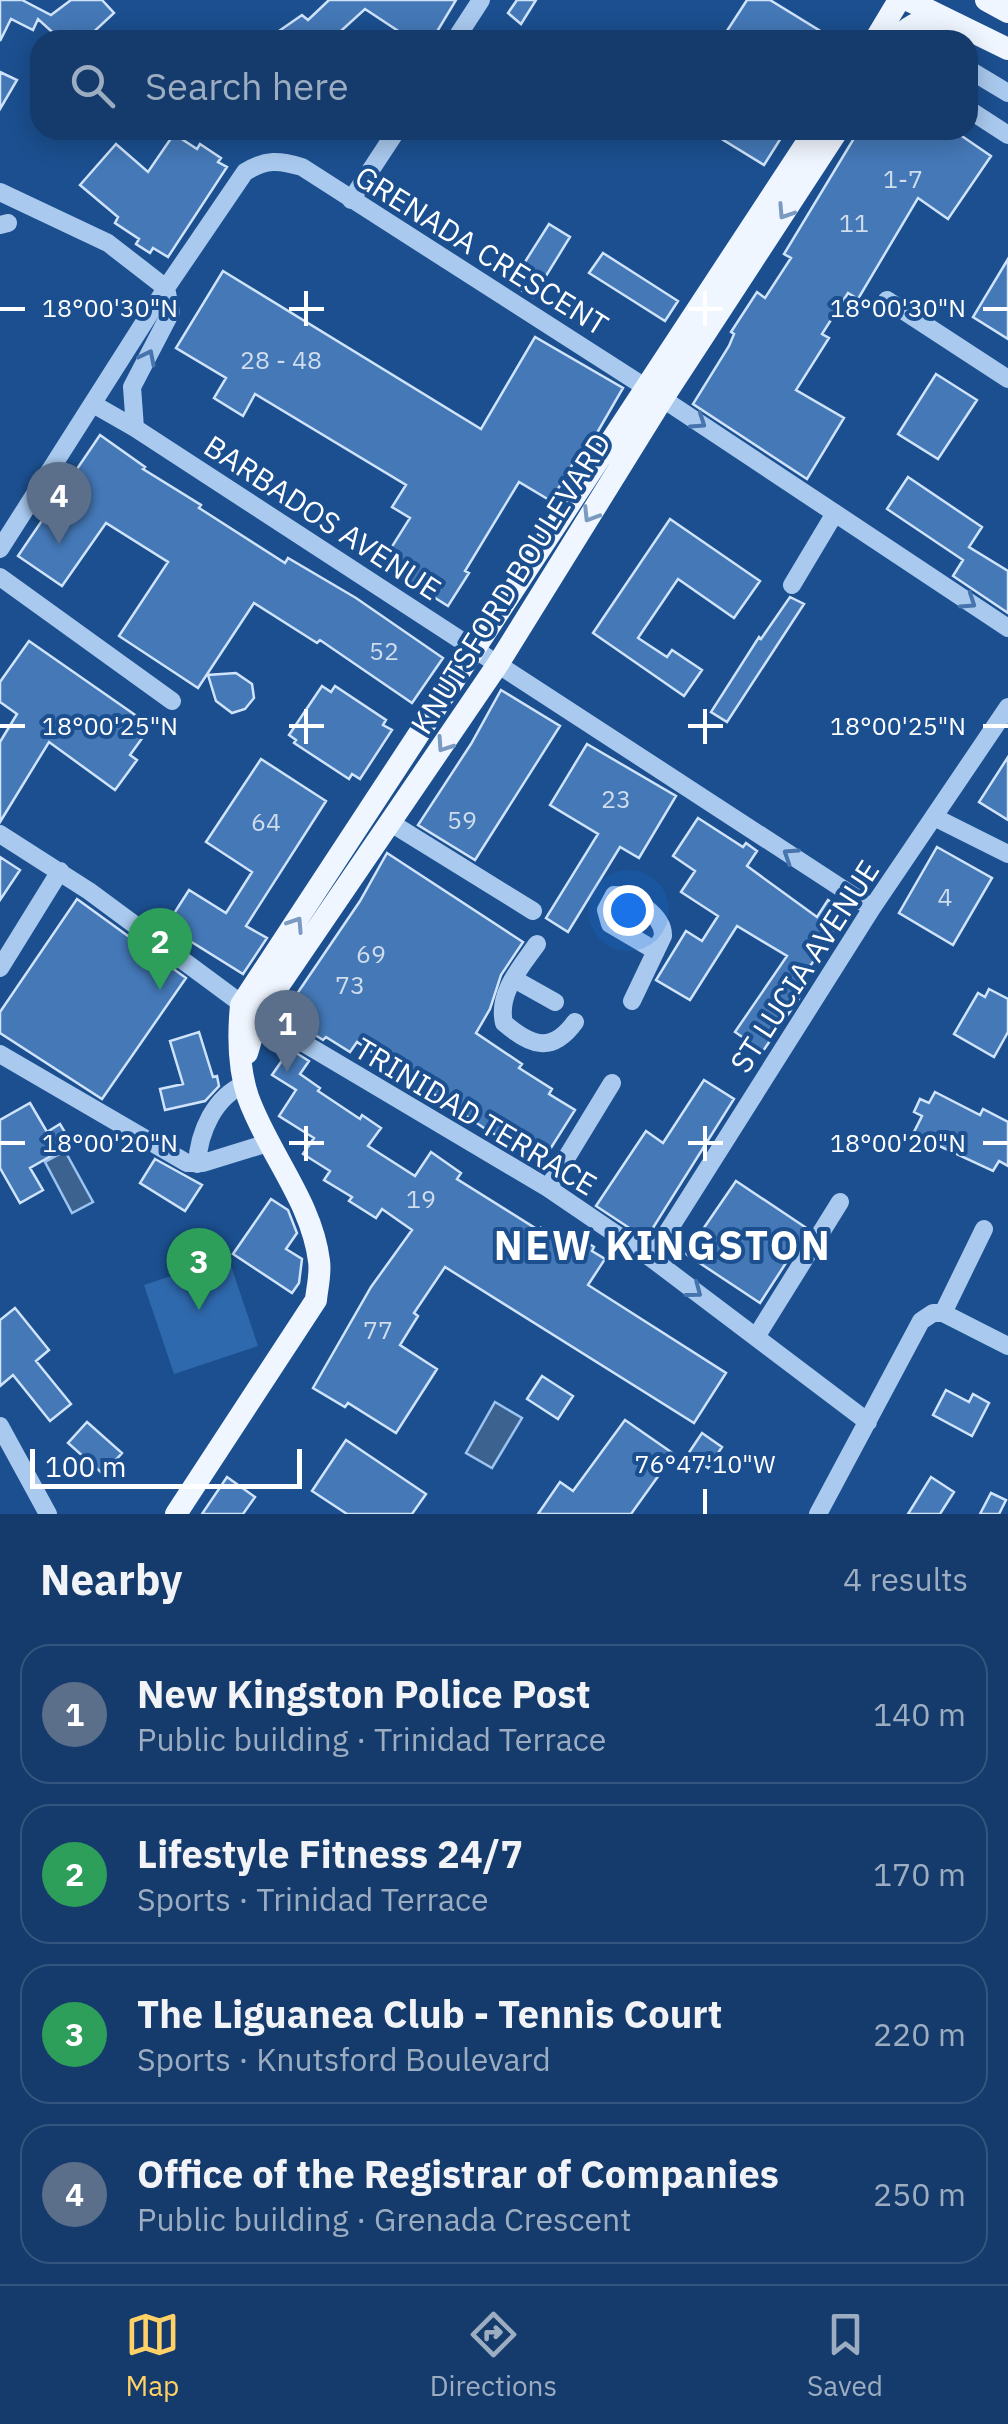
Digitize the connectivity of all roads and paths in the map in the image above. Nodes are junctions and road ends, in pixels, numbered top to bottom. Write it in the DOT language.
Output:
graph roads {
  1 [pos="480,0"];
  2 [pos="878,0"];
  3 [pos="986,0"];
  4 [pos="911,1"];
  5 [pos="1008,12"];
  6 [pos="955,24"];
  7 [pos="461,30"];
  8 [pos="884,30"];
  9 [pos="891,30"];
  10 [pos="901,30"];
  11 [pos="968,30"];
  12 [pos="978,34"];
  13 [pos="1008,48"];
  14 [pos="978,75"];
  15 [pos="1008,94"];
  16 [pos="978,115"];
  17 [pos="1008,135"];
  18 [pos="390,140"];
  19 [pos="809,140"];
  20 [pos="831,140"];
  21 [pos="0,192"];
  22 [pos="351,200"];
  23 [pos="166,288"];
  24 [pos="887,300"];
  25 [pos="1008,379"];
  26 [pos="654,392"];
  27 [pos="93,404"];
  28 [pos="135,428"];
  29 [pos="835,513"];
  30 [pos="0,549"];
  31 [pos="0,577"];
  32 [pos="792,585"];
  33 [pos="1008,628"];
  34 [pos="477,650"];
  35 [pos="498,664"];
  36 [pos="172,700"];
  37 [pos="1008,708"];
  38 [pos="936,818"];
  39 [pos="391,823"];
  40 [pos="0,834"];
  41 [pos="1008,854"];
  42 [pos="60,871"];
  43 [pos="872,908"];
  44 [pos="533,911"];
  45 [pos="537,944"];
  46 [pos="656,951"];
  47 [pos="0,968"];
  48 [pos="514,978"];
  49 [pos="632,1001"];
  50 [pos="555,1002"];
  51 [pos="249,1010"];
  52 [pos="574,1022"];
  53 [pos="0,1054"];
  54 [pos="244,1078"];
  55 [pos="612,1083"];
  56 [pos="268,1142"];
  57 [pos="196,1164"];
  58 [pos="548,1188"];
  59 [pos="840,1202"];
  60 [pos="984,1229"];
  61 [pos="651,1258"];
  62 [pos="943,1313"];
  63 [pos="756,1337"];
  64 [pos="1008,1346"];
  65 [pos="868,1422"];
  66 [pos="0,1426"];
  67 [pos="7,1454"];
  68 [pos="48,1514"];
  69 [pos="176,1514"];
  70 [pos="818,1514"];
  1 -- 7 [label="street"];
  2 -- 8 [label="main road"];
  3 -- 5 [label="main road"];
  4 -- 6 [label="main road"];
  4 -- 9 [label="main road"];
  6 -- 10 [label="main road"];
  6 -- 11 [label="main road"];
  12 -- 13 [label="main road"];
  14 -- 15 [label="street"];
  16 -- 17 [label="street"];
  18 -- 22 [label="street"];
  19 -- 26 [label="main road, KNUTSFORD BOULEVARD"];
  20 -- 26 [label="main road, KNUTSFORD BOULEVARD, one-way"];
  21 -- 23 [label="street"];
  22 -- 23 [label="street, GRENADA CRESCENT"];
  22 -- 26 [label="street, GRENADA CRESCENT"];
  23 -- 27 [label="street, GRENADA CRESCENT"];
  28 -- 23 [label="street, one-way"];
  24 -- 25 [label="street"];
  26 -- 29 [label="street, GRENADA CRESCENT, one-way"];
  26 -- 34 [label="main road, KNUTSFORD BOULEVARD"];
  26 -- 35 [label="main road, KNUTSFORD BOULEVARD, one-way"];
  27 -- 28 [label="street, BARBADOS AVENUE"];
  27 -- 30 [label="street, GRENADA CRESCENT"];
  28 -- 34 [label="street, BARBADOS AVENUE"];
  29 -- 32 [label="street"];
  29 -- 33 [label="street, GRENADA CRESCENT, one-way"];
  31 -- 36 [label="street"];
  34 -- 35 [label="street, BARBADOS AVENUE"];
  51 -- 34 [label="main road, KNUTSFORD BOULEVARD, one-way"];
  35 -- 39 [label="main road, KNUTSFORD BOULEVARD, one-way"];
  43 -- 35 [label="street, BARBADOS AVENUE, one-way"];
  37 -- 38 [label="street, ST LUCIA AVENUE"];
  38 -- 41 [label="street"];
  38 -- 43 [label="street, ST LUCIA AVENUE"];
  39 -- 44 [label="street"];
  39 -- 51 [label="main road, KNUTSFORD BOULEVARD"];
  40 -- 42 [label="street, TRINIDAD TERRACE"];
  42 -- 47 [label="street"];
  42 -- 51 [label="street, TRINIDAD TERRACE"];
  43 -- 61 [label="street, ST LUCIA AVENUE"];
  45 -- 48 [label="street"];
  46 -- 49 [label="street"];
  48 -- 50 [label="street"];
  48 -- 52 [label="street"];
  51 -- 54 [label="main road"];
  51 -- 58 [label="street, TRINIDAD TERRACE"];
  53 -- 57 [label="street"];
  54 -- 56 [label="main road"];
  54 -- 57 [label="street"];
  55 -- 58 [label="street"];
  56 -- 57 [label="street"];
  56 -- 69 [label="main road"];
  58 -- 61 [label="street, TRINIDAD TERRACE"];
  59 -- 63 [label="street"];
  60 -- 62 [label="street"];
  61 -- 63 [label="street, TRINIDAD TERRACE, one-way"];
  62 -- 64 [label="street"];
  62 -- 65 [label="street"];
  63 -- 65 [label="street, TRINIDAD TERRACE"];
  65 -- 70 [label="street"];
  66 -- 67 [label="street"];
  67 -- 68 [label="street"];
}
